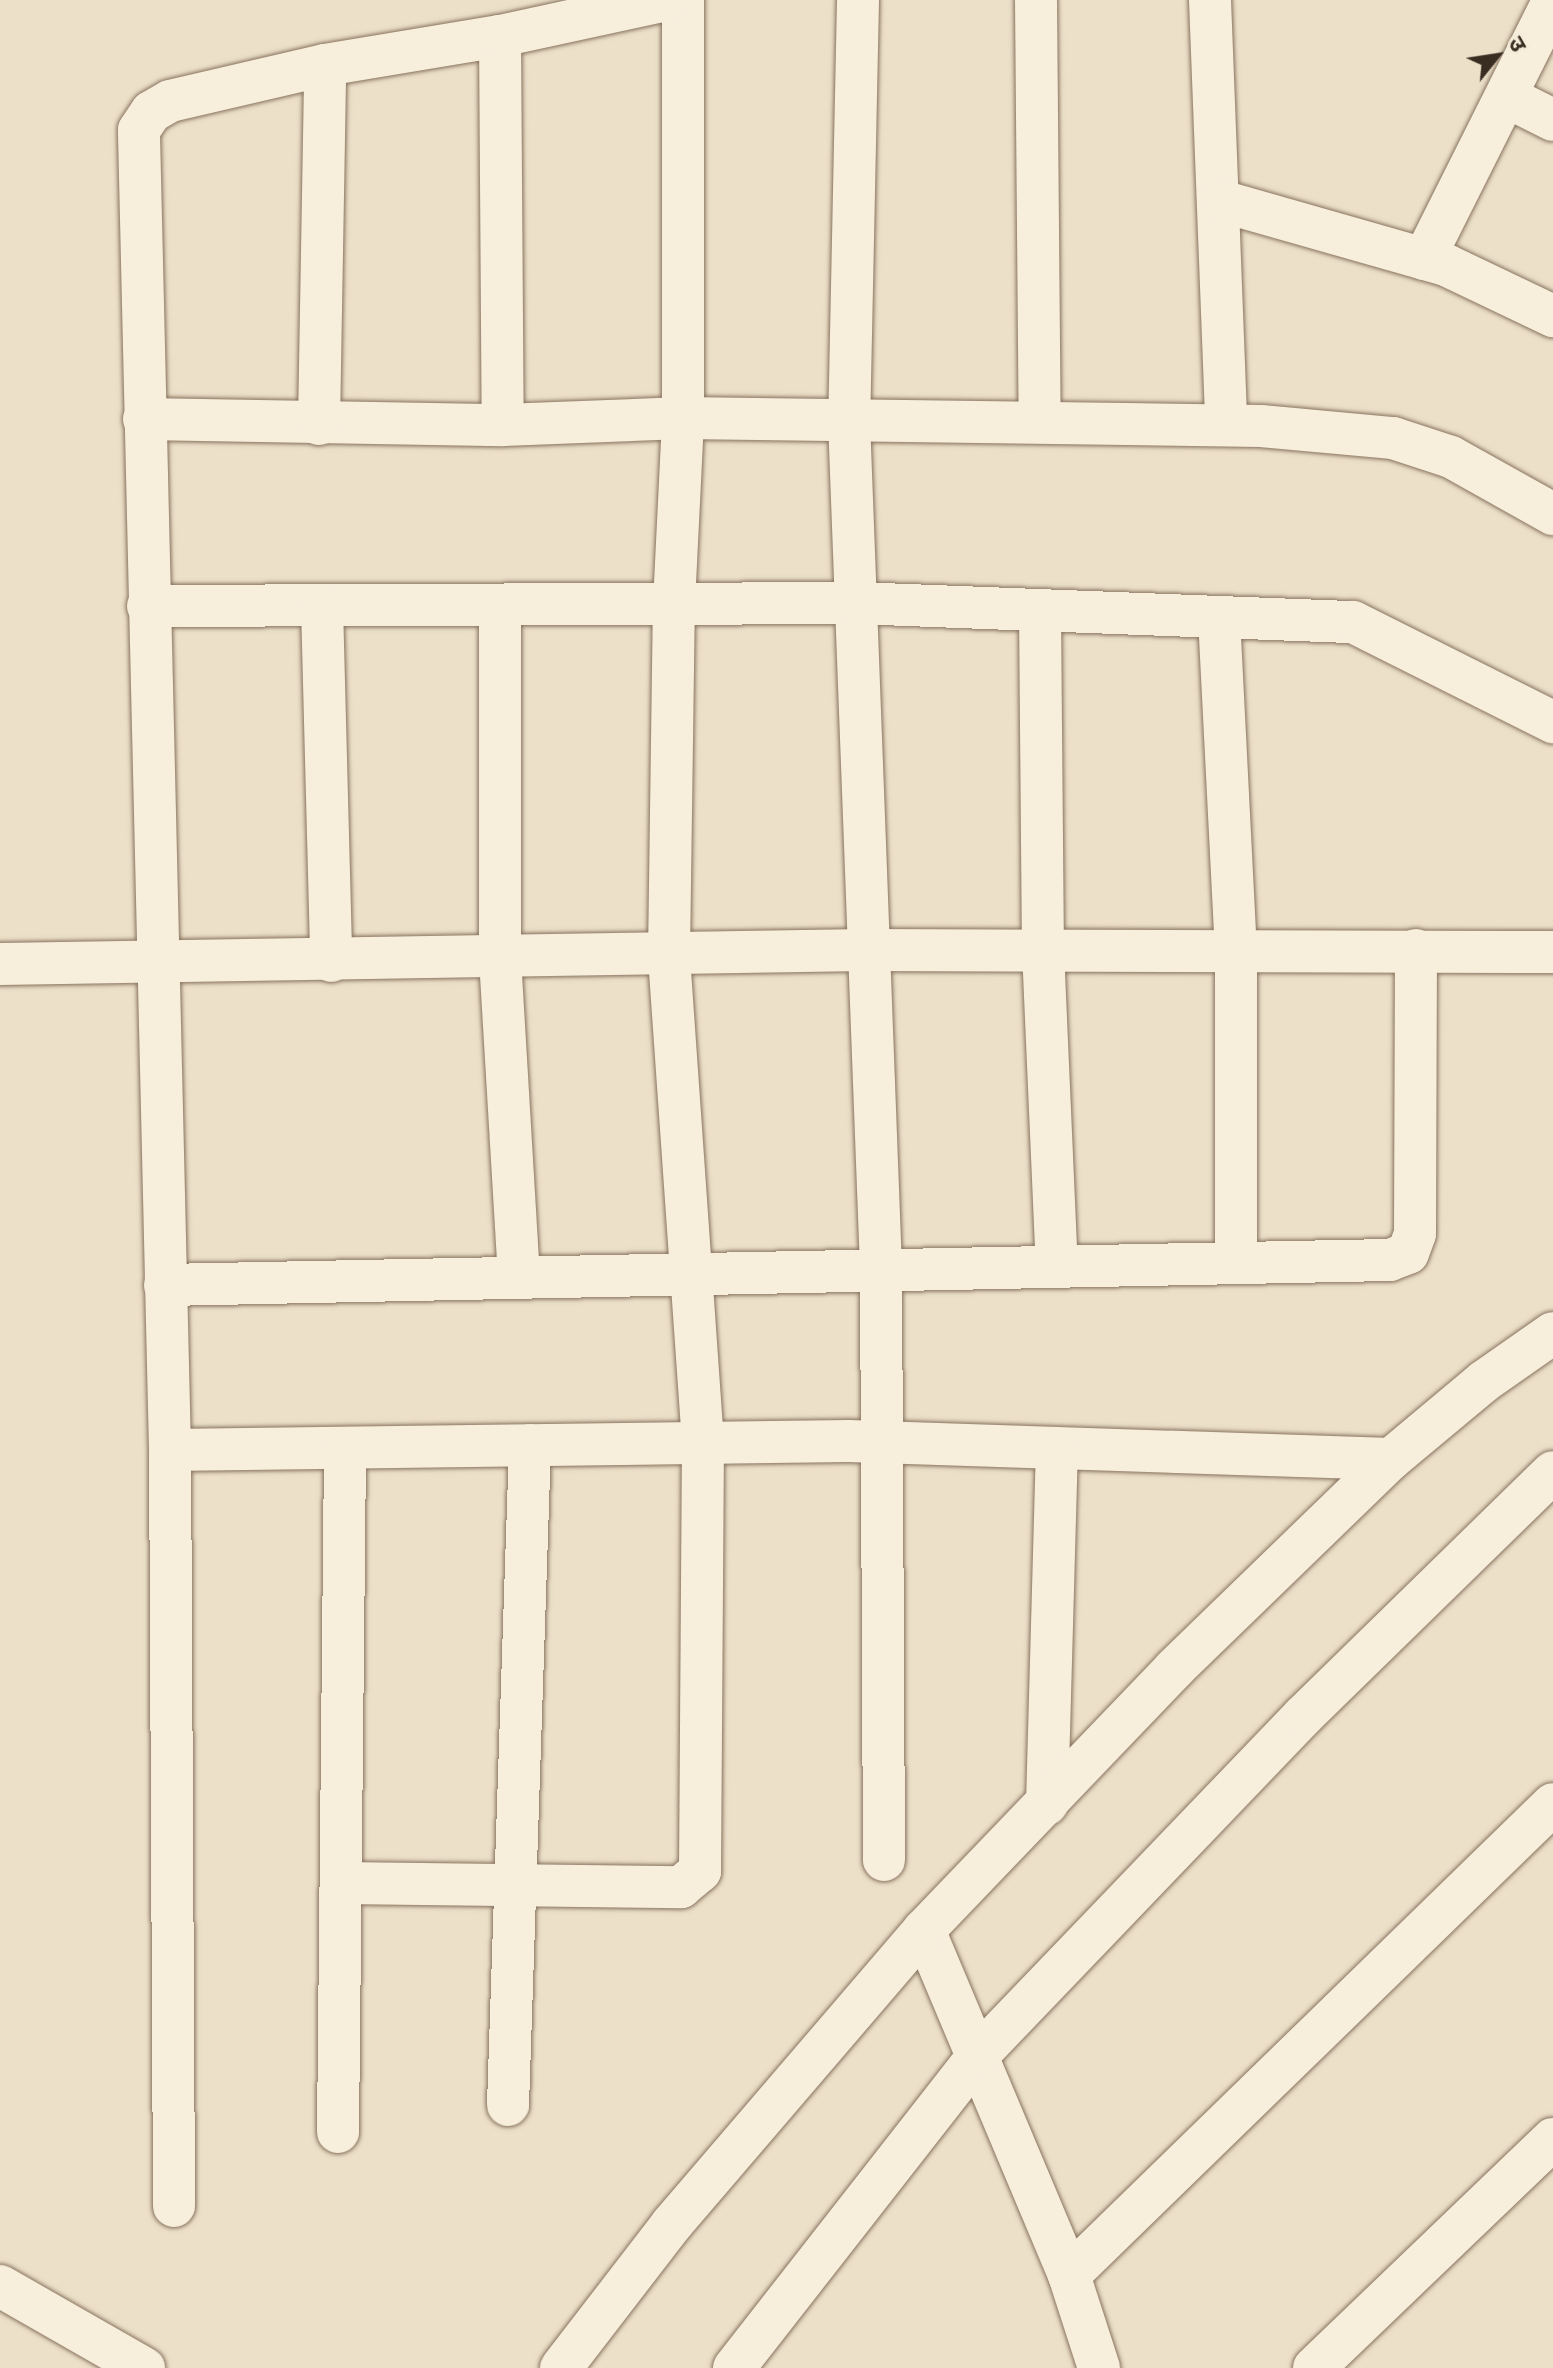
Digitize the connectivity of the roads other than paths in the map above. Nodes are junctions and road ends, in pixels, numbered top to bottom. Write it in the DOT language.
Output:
graph roads {
  1 [pos="667,0"];
  2 [pos="683,0"];
  3 [pos="858,0"];
  4 [pos="1036,0"];
  5 [pos="1210,0"];
  6 [pos="1553,1"];
  7 [pos="500,36"];
  8 [pos="325,65"];
  9 [pos="1507,97"];
  10 [pos="1553,120"];
  11 [pos="1221,201"];
  12 [pos="1424,259"];
  13 [pos="1553,316"];
  14 [pos="683,418"];
  15 [pos="144,419"];
  16 [pos="849,420"];
  17 [pos="1040,422"];
  18 [pos="319,424"];
  19 [pos="503,425"];
  20 [pos="1226,425"];
  21 [pos="1553,514"];
  22 [pos="855,603"];
  23 [pos="674,604"];
  24 [pos="500,605"];
  25 [pos="148,606"];
  26 [pos="322,606"];
  27 [pos="1040,611"];
  28 [pos="1219,617"];
  29 [pos="1553,722"];
  30 [pos="1236,949"];
  31 [pos="866,950"];
  32 [pos="1043,950"];
  33 [pos="1416,950"];
  34 [pos="1553,952"];
  35 [pos="669,955"];
  36 [pos="500,958"];
  37 [pos="331,961"];
  38 [pos="0,964"];
  39 [pos="155,964"];
  40 [pos="1236,1262"];
  41 [pos="1057,1265"];
  42 [pos="881,1269"];
  43 [pos="691,1273"];
  44 [pos="519,1277"];
  45 [pos="165,1285"];
  46 [pos="1553,1333"];
  47 [pos="703,1443"];
  48 [pos="881,1443"];
  49 [pos="530,1445"];
  50 [pos="345,1448"];
  51 [pos="1057,1448"];
  52 [pos="170,1450"];
  53 [pos="1391,1459"];
  54 [pos="1553,1472"];
  55 [pos="1047,1804"];
  56 [pos="1553,1804"];
  57 [pos="884,1860"];
  58 [pos="341,1883"];
  59 [pos="515,1886"];
  60 [pos="924,1930"];
  61 [pos="979,2054"];
  62 [pos="508,2105"];
  63 [pos="338,2132"];
  64 [pos="1553,2139"];
  65 [pos="174,2206"];
  66 [pos="1069,2275"];
  67 [pos="0,2286"];
  68 [pos="144,2368"];
  69 [pos="561,2368"];
  70 [pos="734,2368"];
  71 [pos="1099,2368"];
  72 [pos="1314,2368"];
  1 -- 7 [label="street"];
  2 -- 14 [label="street"];
  3 -- 16 [label="street"];
  4 -- 17 [label="street"];
  5 -- 11 [label="street"];
  6 -- 9 [label="street"];
  7 -- 8 [label="street"];
  7 -- 19 [label="street"];
  8 -- 15 [label="street"];
  8 -- 18 [label="street"];
  9 -- 10 [label="street"];
  9 -- 12 [label="street"];
  11 -- 12 [label="street"];
  11 -- 20 [label="street"];
  12 -- 13 [label="street"];
  14 -- 16 [label="street"];
  14 -- 19 [label="street"];
  14 -- 23 [label="street"];
  15 -- 18 [label="street"];
  15 -- 25 [label="street"];
  16 -- 17 [label="street"];
  16 -- 22 [label="street"];
  17 -- 20 [label="street"];
  18 -- 19 [label="street"];
  20 -- 21 [label="street"];
  22 -- 23 [label="street"];
  22 -- 27 [label="street"];
  22 -- 31 [label="street"];
  23 -- 24 [label="street"];
  23 -- 35 [label="street"];
  24 -- 26 [label="street"];
  24 -- 36 [label="street"];
  25 -- 26 [label="street"];
  25 -- 39 [label="street"];
  26 -- 37 [label="street"];
  27 -- 28 [label="street"];
  27 -- 32 [label="street"];
  28 -- 29 [label="street"];
  28 -- 30 [label="street"];
  30 -- 32 [label="street"];
  30 -- 33 [label="street"];
  30 -- 40 [label="street"];
  31 -- 32 [label="street"];
  31 -- 35 [label="street"];
  31 -- 42 [label="street"];
  32 -- 41 [label="street"];
  33 -- 34 [label="street"];
  33 -- 40 [label="street"];
  35 -- 36 [label="street"];
  35 -- 43 [label="street"];
  36 -- 37 [label="street"];
  36 -- 44 [label="street"];
  37 -- 39 [label="street"];
  38 -- 39 [label="street"];
  39 -- 45 [label="street"];
  40 -- 41 [label="street"];
  41 -- 42 [label="street"];
  42 -- 43 [label="street"];
  42 -- 48 [label="street"];
  43 -- 44 [label="street"];
  43 -- 47 [label="street"];
  44 -- 45 [label="street"];
  45 -- 52 [label="street"];
  46 -- 53 [label="street"];
  47 -- 48 [label="street"];
  47 -- 49 [label="street"];
  47 -- 59 [label="street"];
  48 -- 51 [label="street"];
  48 -- 57 [label="street"];
  49 -- 50 [label="street"];
  49 -- 59 [label="street"];
  50 -- 52 [label="street"];
  50 -- 58 [label="street"];
  51 -- 53 [label="street"];
  51 -- 55 [label="street"];
  52 -- 65 [label="street"];
  53 -- 55 [label="street"];
  54 -- 61 [label="street"];
  55 -- 60 [label="street"];
  56 -- 66 [label="street"];
  58 -- 59 [label="street"];
  58 -- 63 [label="street"];
  59 -- 62 [label="street"];
  60 -- 61 [label="street"];
  60 -- 69 [label="street"];
  61 -- 66 [label="street"];
  61 -- 70 [label="street"];
  64 -- 72 [label="street"];
  66 -- 71 [label="street"];
  67 -- 68 [label="street"];
}
